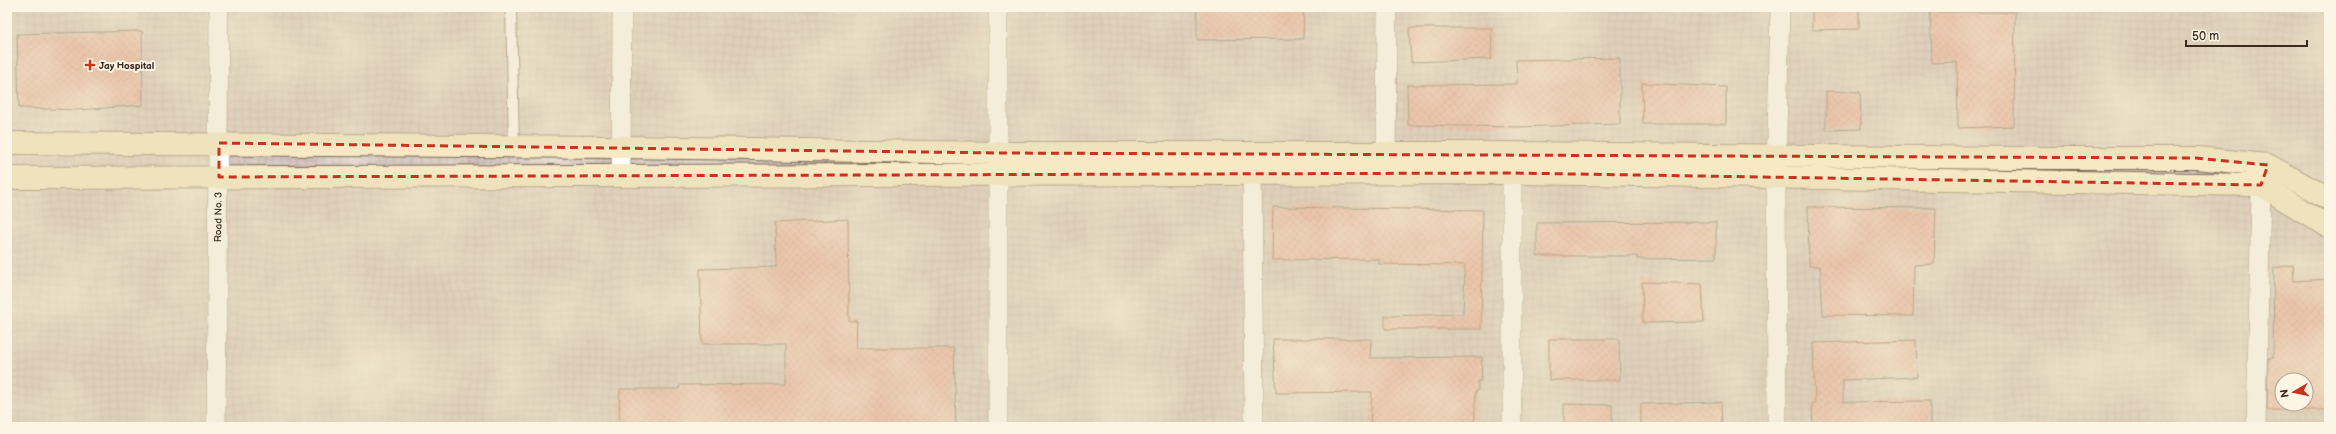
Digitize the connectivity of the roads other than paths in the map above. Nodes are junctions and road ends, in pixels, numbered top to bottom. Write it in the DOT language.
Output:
graph roads {
  1 [pos="219,7"];
  2 [pos="511,7"];
  3 [pos="622,7"];
  4 [pos="998,7"];
  5 [pos="1387,7"];
  6 [pos="1780,7"];
  7 [pos="7,143"];
  8 [pos="219,143"];
  9 [pos="514,146"];
  10 [pos="621,147"];
  11 [pos="690,148"];
  12 [pos="998,153"];
  13 [pos="1776,154"];
  14 [pos="2018,158"];
  15 [pos="1252,163"];
  16 [pos="1386,163"];
  17 [pos="1512,163"];
  18 [pos="2268,165"];
  19 [pos="998,174"];
  20 [pos="621,176"];
  21 [pos="690,176"];
  22 [pos="1776,176"];
  23 [pos="219,177"];
  24 [pos="7,178"];
  25 [pos="2016,180"];
  26 [pos="2261,185"];
  27 [pos="2329,199"];
  28 [pos="2329,227"];
  29 [pos="216,427"];
  30 [pos="998,427"];
  31 [pos="1254,427"];
  32 [pos="1512,427"];
  33 [pos="1777,427"];
  34 [pos="2256,427"];
  1 -- 8 [label="street, Road No. 3"];
  2 -- 9 [label="lane"];
  3 -- 10 [label="street"];
  4 -- 12 [label="street"];
  5 -- 16 [label="street"];
  6 -- 13 [label="street"];
  7 -- 8 [label="main road"];
  8 -- 9 [label="main road"];
  8 -- 23 [label="street, Road No. 3"];
  9 -- 10 [label="main road"];
  10 -- 11 [label="main road"];
  10 -- 20 [label="street"];
  11 -- 12 [label="main road"];
  11 -- 21 [label="main road"];
  12 -- 15 [label="main road"];
  12 -- 19 [label="street"];
  13 -- 14 [label="main road"];
  13 -- 17 [label="main road"];
  13 -- 22 [label="street"];
  14 -- 18 [label="main road"];
  14 -- 25 [label="main road"];
  15 -- 16 [label="main road"];
  15 -- 19 [label="main road"];
  15 -- 31 [label="street"];
  16 -- 17 [label="main road"];
  17 -- 22 [label="main road"];
  17 -- 32 [label="street"];
  18 -- 26 [label="street"];
  18 -- 27 [label="main road"];
  19 -- 21 [label="main road"];
  19 -- 30 [label="street"];
  20 -- 21 [label="main road"];
  20 -- 23 [label="main road"];
  22 -- 25 [label="main road"];
  22 -- 33 [label="street"];
  23 -- 24 [label="main road"];
  23 -- 29 [label="street, Road No. 3"];
  25 -- 26 [label="main road"];
  26 -- 28 [label="main road"];
  26 -- 34 [label="street"];
}
